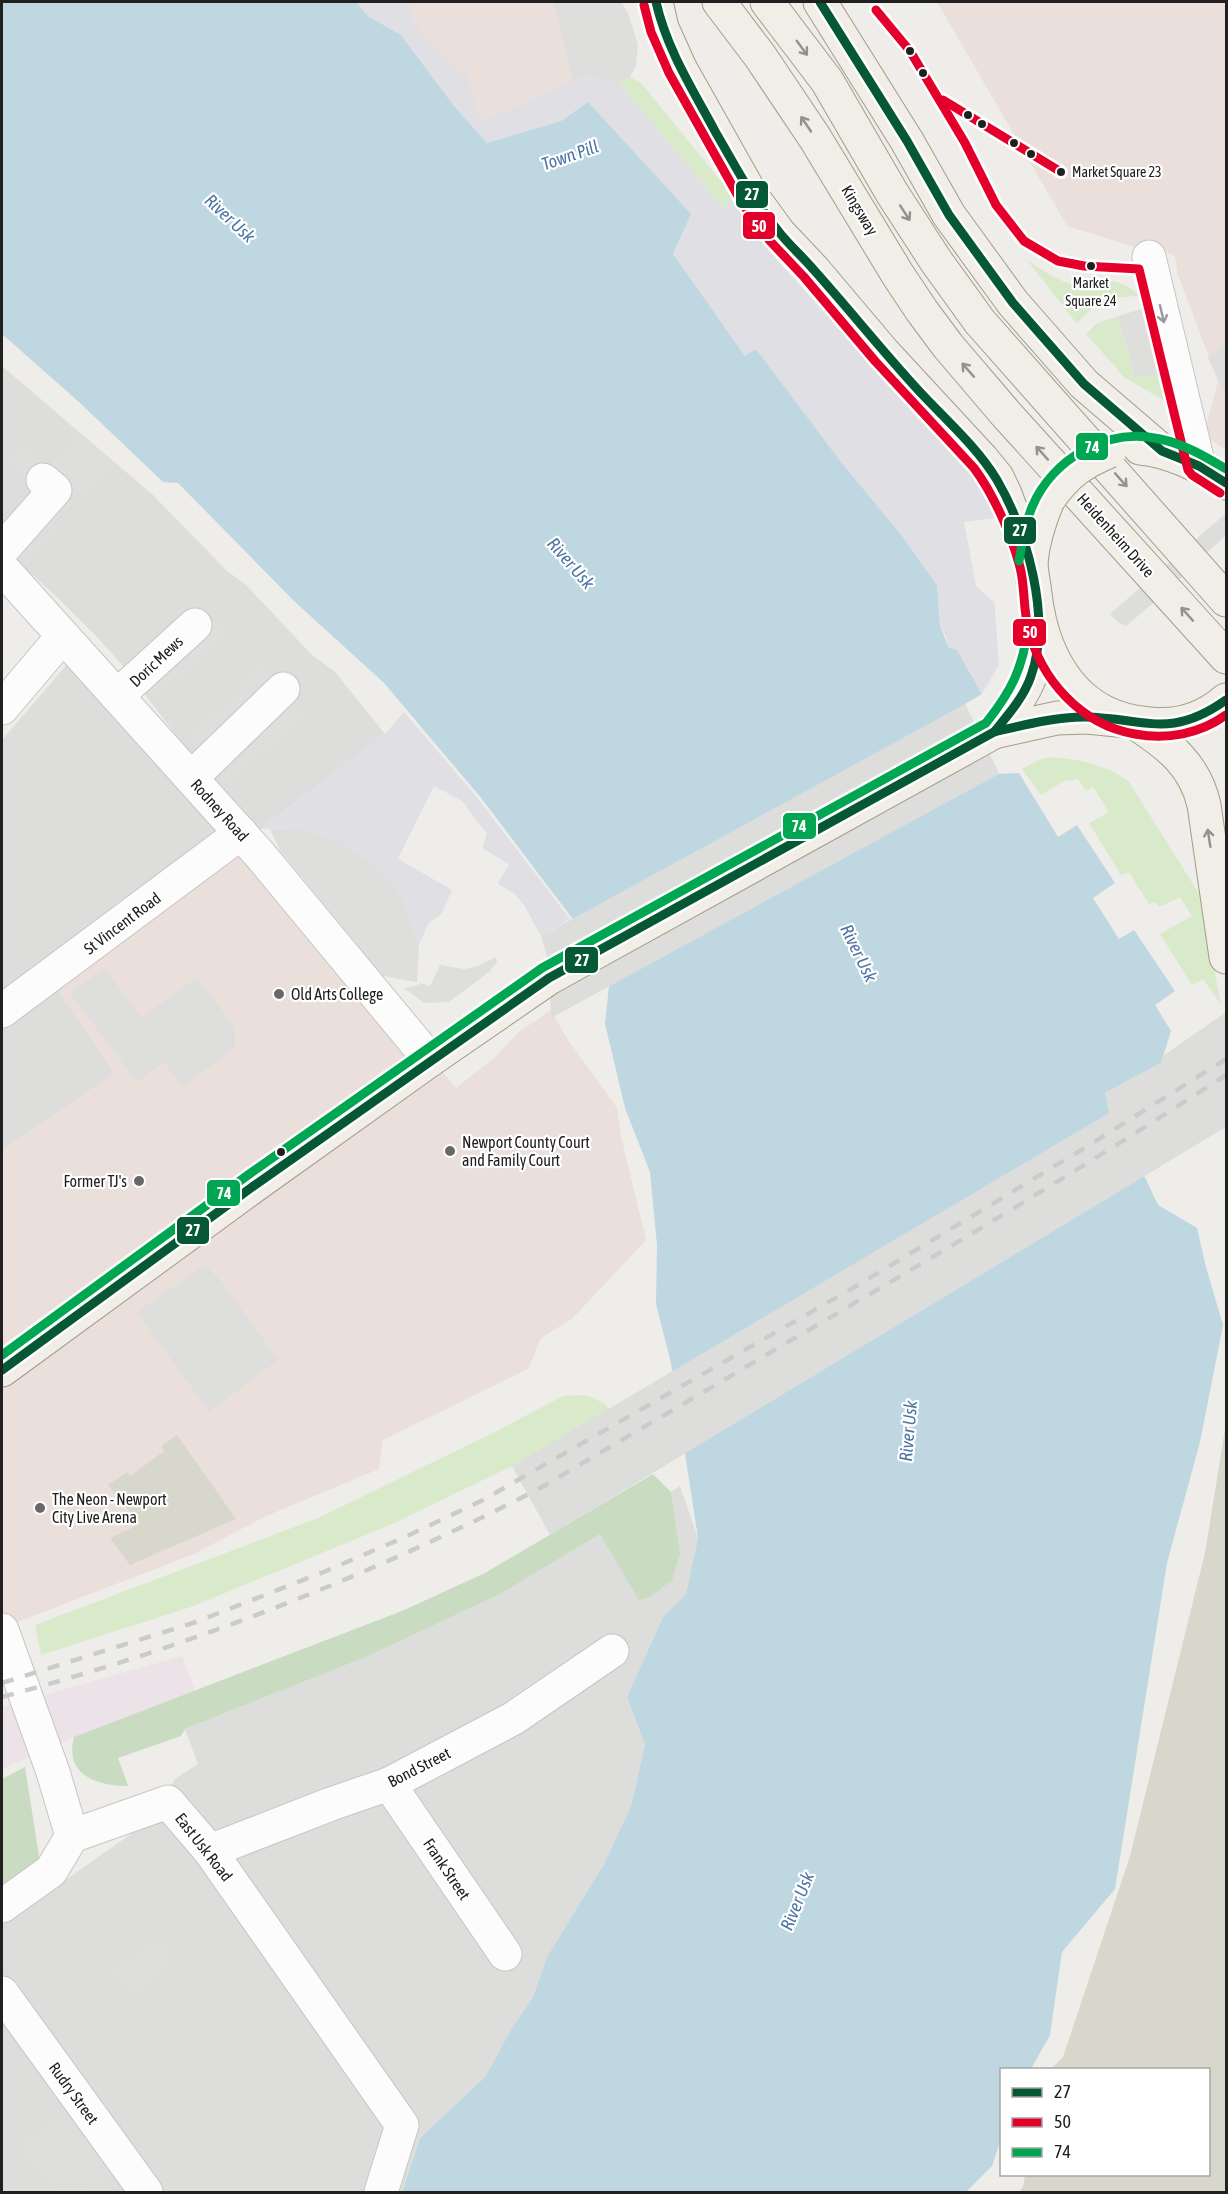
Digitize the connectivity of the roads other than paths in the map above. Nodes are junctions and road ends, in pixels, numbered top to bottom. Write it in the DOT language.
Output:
graph roads {
  1 [pos="656,2"];
  2 [pos="719,2"];
  3 [pos="767,2"];
  4 [pos="820,2"];
  5 [pos="1149,257"];
  6 [pos="1006,414"];
  7 [pos="1162,451"];
  8 [pos="1199,466"];
  9 [pos="43,480"];
  10 [pos="1227,483"];
  11 [pos="2,550"];
  12 [pos="1031,563"];
  13 [pos="2,568"];
  14 [pos="1227,600"];
  15 [pos="195,625"];
  16 [pos="1040,628"];
  17 [pos="63,636"];
  18 [pos="1227,657"];
  19 [pos="283,689"];
  20 [pos="117,696"];
  21 [pos="1227,700"];
  22 [pos="2,708"];
  23 [pos="1131,722"];
  24 [pos="988,735"];
  25 [pos="191,778"];
  26 [pos="240,833"];
  27 [pos="1227,957"];
  28 [pos="2,1011"];
  29 [pos="430,1060"];
  30 [pos="2,1370"];
  31 [pos="2,1630"];
  32 [pos="612,1651"];
  33 [pos="389,1784"];
  34 [pos="72,1836"];
  35 [pos="210,1851"];
  36 [pos="2,1906"];
  37 [pos="505,1954"];
  38 [pos="2,1993"];
  39 [pos="146,2193"];
  40 [pos="381,2193"];
  1 -- 12 [label="main road"];
  6 -- 2 [label="main road, Kingsway, one-way"];
  3 -- 14 [label="main road, one-way"];
  4 -- 7 [label="main road"];
  5 -- 8 [label="street, one-way"];
  18 -- 6 [label="main road, Heidenheim Drive, one-way"];
  7 -- 8 [label="main road"];
  7 -- 12 [label="main road, bridge"];
  8 -- 10 [label="main road"];
  9 -- 11 [label="street"];
  12 -- 16 [label="main road"];
  13 -- 17 [label="street, Rodney Road"];
  15 -- 20 [label="street, Doric Mews"];
  16 -- 23 [label="main road"];
  16 -- 24 [label="main road"];
  17 -- 20 [label="street, Rodney Road"];
  17 -- 22 [label="street"];
  19 -- 25 [label="street"];
  20 -- 25 [label="street, Rodney Road"];
  21 -- 23 [label="main road"];
  23 -- 24 [label="main road"];
  27 -- 23 [label="main road, one-way"];
  24 -- 29 [label="main road"];
  25 -- 26 [label="street, Rodney Road"];
  26 -- 28 [label="street, St Vincent Road"];
  26 -- 29 [label="street, Rodney Road"];
  29 -- 30 [label="main road"];
  31 -- 34 [label="street"];
  32 -- 33 [label="street, Bond Street"];
  33 -- 35 [label="street, Bond Street"];
  33 -- 37 [label="street, Frank Street"];
  34 -- 35 [label="street, East Usk Road"];
  34 -- 36 [label="street"];
  35 -- 40 [label="street, East Usk Road"];
  38 -- 39 [label="street, Rudry Street"];
}
